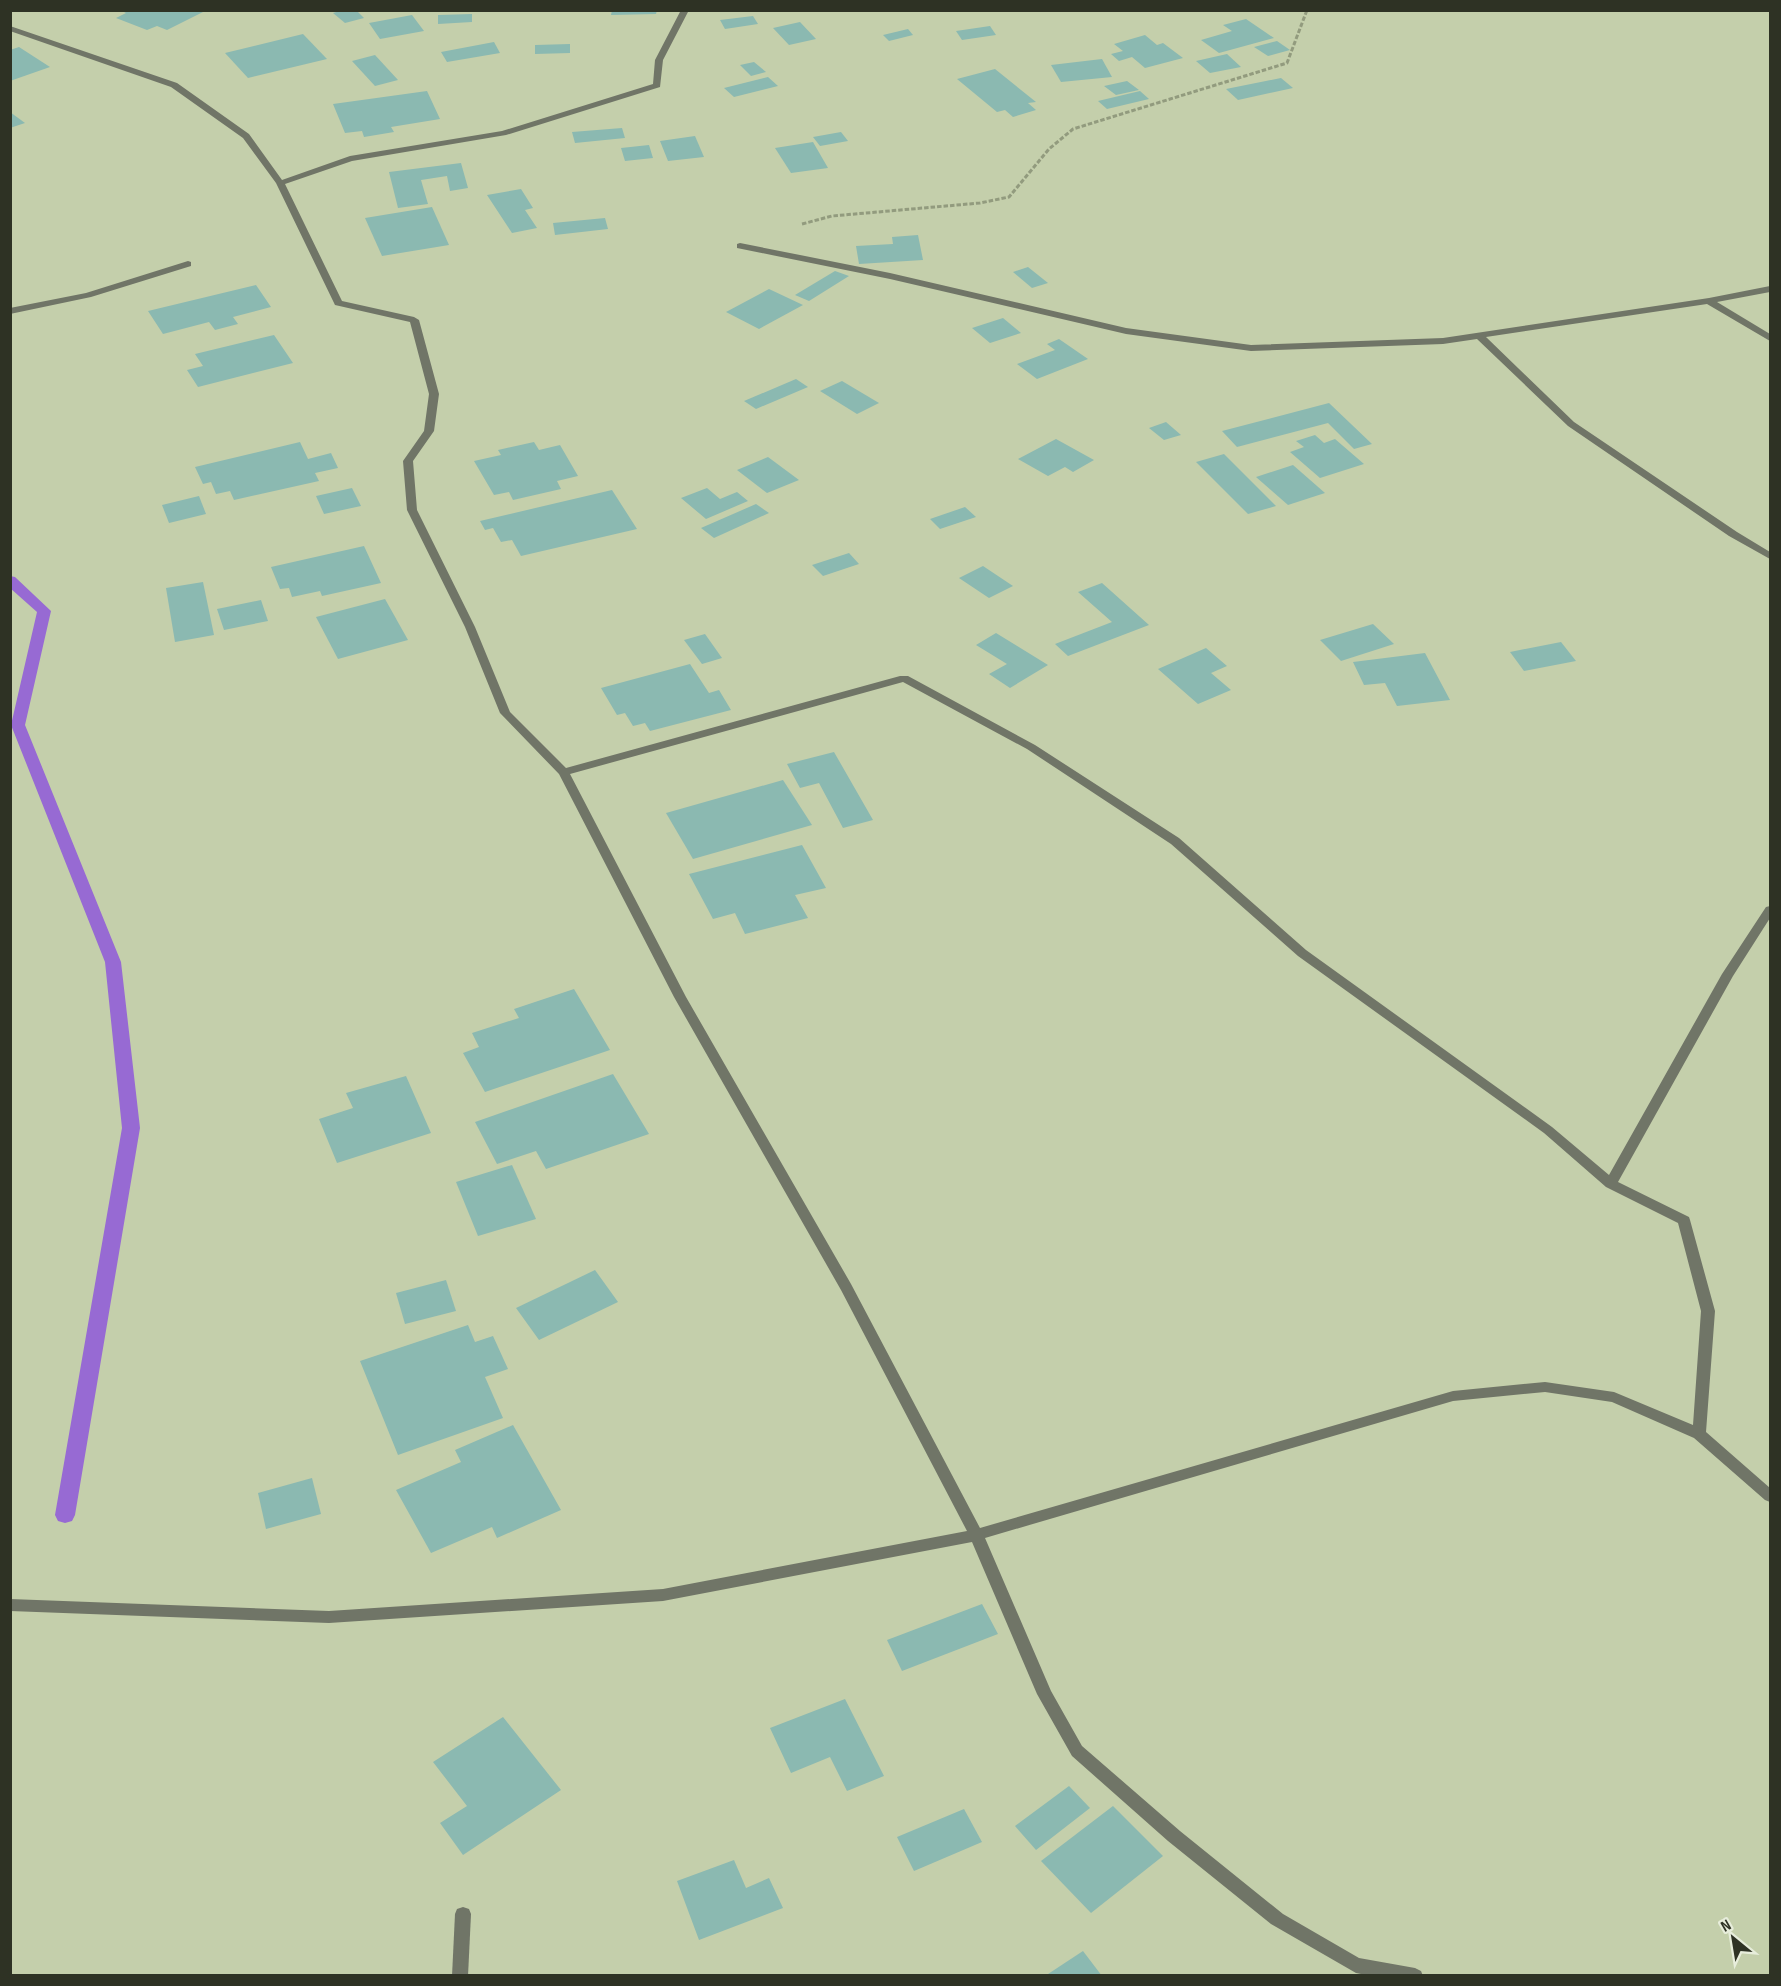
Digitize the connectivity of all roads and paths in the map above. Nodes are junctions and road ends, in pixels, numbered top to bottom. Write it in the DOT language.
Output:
graph roads {
  1 [pos="685,10"];
  2 [pos="1307,10"];
  3 [pos="10,28"];
  4 [pos="280,183"];
  5 [pos="798,225"];
  6 [pos="740,246"];
  7 [pos="189,264"];
  8 [pos="1770,289"];
  9 [pos="1709,301"];
  10 [pos="10,311"];
  11 [pos="1479,336"];
  12 [pos="1770,338"];
  13 [pos="1770,556"];
  14 [pos="564,772"];
  15 [pos="1770,910"];
  16 [pos="1611,1184"];
  17 [pos="1699,1434"];
  18 [pos="1770,1496"];
  19 [pos="976,1535"];
  20 [pos="10,1605"];
  21 [pos="463,1914"];
  22 [pos="460,1976"];
  23 [pos="1415,1976"];
  1 -- 4 [label="street"];
  2 -- 5 [label="path"];
  3 -- 4 [label="street"];
  4 -- 14 [label="street"];
  6 -- 11 [label="street"];
  7 -- 10 [label="street"];
  8 -- 9 [label="street"];
  9 -- 11 [label="street"];
  9 -- 12 [label="street"];
  11 -- 13 [label="street"];
  14 -- 16 [label="street"];
  14 -- 19 [label="street"];
  15 -- 16 [label="street"];
  16 -- 17 [label="street"];
  17 -- 18 [label="street"];
  17 -- 19 [label="street"];
  19 -- 20 [label="street"];
  19 -- 23 [label="street"];
  21 -- 22 [label="street"];
}
